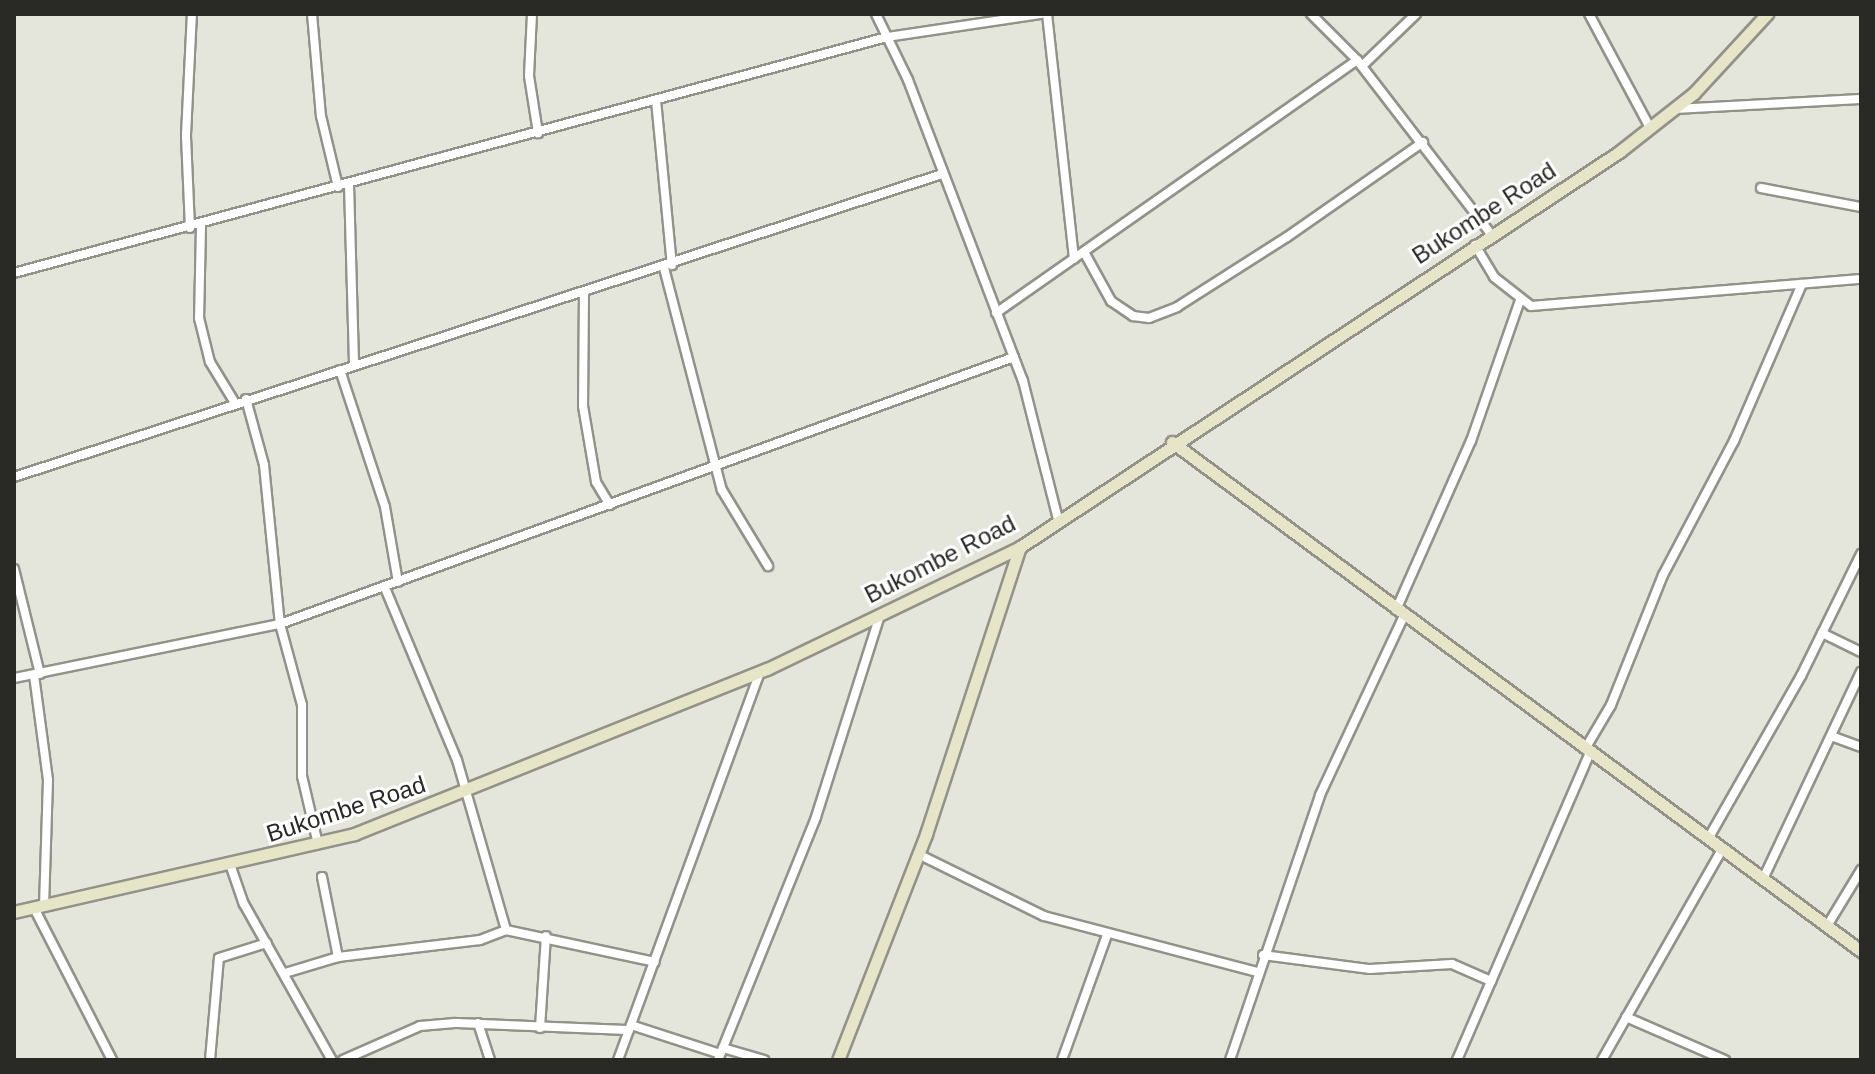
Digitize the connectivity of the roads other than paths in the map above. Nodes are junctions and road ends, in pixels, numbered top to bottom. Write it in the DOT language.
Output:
graph roads {
  1 [pos="192,14"];
  2 [pos="312,14"];
  3 [pos="532,14"];
  4 [pos="876,14"];
  5 [pos="1041,14"];
  6 [pos="1047,14"];
  7 [pos="1311,14"];
  8 [pos="1416,14"];
  9 [pos="1589,14"];
  10 [pos="1767,14"];
  11 [pos="887,37"];
  12 [pos="1360,63"];
  13 [pos="1861,99"];
  14 [pos="656,100"];
  15 [pos="1674,109"];
  16 [pos="1650,128"];
  17 [pos="538,133"];
  18 [pos="1423,142"];
  19 [pos="942,174"];
  20 [pos="349,184"];
  21 [pos="338,187"];
  22 [pos="1761,188"];
  23 [pos="1861,207"];
  24 [pos="201,226"];
  25 [pos="190,228"];
  26 [pos="1492,235"];
  27 [pos="1475,245"];
  28 [pos="1084,252"];
  29 [pos="1074,259"];
  30 [pos="668,266"];
  31 [pos="14,273"];
  32 [pos="1861,279"];
  33 [pos="1802,284"];
  34 [pos="584,293"];
  35 [pos="1520,300"];
  36 [pos="996,313"];
  37 [pos="1014,357"];
  38 [pos="354,365"];
  39 [pos="340,370"];
  40 [pos="246,399"];
  41 [pos="235,403"];
  42 [pos="1172,442"];
  43 [pos="714,468"];
  44 [pos="14,477"];
  45 [pos="610,505"];
  46 [pos="1058,519"];
  47 [pos="1020,547"];
  48 [pos="1861,554"];
  49 [pos="768,566"];
  50 [pos="14,569"];
  51 [pos="398,582"];
  52 [pos="385,588"];
  53 [pos="1400,613"];
  54 [pos="880,615"];
  55 [pos="280,624"];
  56 [pos="1822,633"];
  57 [pos="1861,652"];
  58 [pos="760,672"];
  59 [pos="1861,672"];
  60 [pos="37,674"];
  61 [pos="14,678"];
  62 [pos="1831,736"];
  63 [pos="1861,747"];
  64 [pos="1588,751"];
  65 [pos="466,791"];
  66 [pos="1708,839"];
  67 [pos="318,844"];
  68 [pos="1722,850"];
  69 [pos="918,854"];
  70 [pos="231,867"];
  71 [pos="1861,870"];
  72 [pos="322,877"];
  73 [pos="1763,879"];
  74 [pos="39,907"];
  75 [pos="14,912"];
  76 [pos="1827,926"];
  77 [pos="506,930"];
  78 [pos="1107,935"];
  79 [pos="546,936"];
  80 [pos="267,943"];
  81 [pos="1861,951"];
  82 [pos="1263,955"];
  83 [pos="338,957"];
  84 [pos="655,962"];
  85 [pos="1258,972"];
  86 [pos="285,973"];
  87 [pos="1491,981"];
  88 [pos="1626,1017"];
  89 [pos="478,1023"];
  90 [pos="630,1027"];
  91 [pos="540,1028"];
  92 [pos="720,1054"];
  93 [pos="112,1060"];
  94 [pos="210,1060"];
  95 [pos="332,1060"];
  96 [pos="343,1060"];
  97 [pos="490,1060"];
  98 [pos="618,1060"];
  99 [pos="764,1060"];
  100 [pos="838,1060"];
  101 [pos="1062,1060"];
  102 [pos="1230,1060"];
  103 [pos="1457,1060"];
  104 [pos="1602,1060"];
  105 [pos="1725,1060"];
  1 -- 25 [label="street"];
  2 -- 21 [label="street"];
  3 -- 17 [label="street"];
  4 -- 11 [label="street"];
  5 -- 11 [label="street"];
  6 -- 29 [label="street"];
  7 -- 12 [label="street"];
  8 -- 12 [label="street"];
  9 -- 16 [label="street"];
  10 -- 15 [label="main road, Bukombe Road"];
  11 -- 14 [label="street"];
  11 -- 19 [label="street"];
  12 -- 18 [label="street"];
  12 -- 28 [label="street"];
  13 -- 15 [label="street"];
  14 -- 17 [label="street"];
  14 -- 30 [label="street"];
  15 -- 16 [label="main road, Bukombe Road"];
  16 -- 26 [label="main road, Bukombe Road"];
  17 -- 20 [label="street"];
  18 -- 26 [label="street"];
  18 -- 28 [label="street"];
  19 -- 30 [label="street"];
  19 -- 36 [label="street"];
  20 -- 21 [label="street"];
  20 -- 38 [label="street"];
  21 -- 24 [label="street"];
  22 -- 23 [label="street"];
  24 -- 25 [label="street"];
  24 -- 41 [label="street"];
  25 -- 31 [label="street"];
  26 -- 27 [label="main road, Bukombe Road"];
  27 -- 35 [label="street"];
  27 -- 42 [label="main road, Bukombe Road"];
  28 -- 29 [label="street"];
  29 -- 36 [label="street"];
  30 -- 34 [label="street"];
  30 -- 43 [label="street"];
  32 -- 33 [label="street"];
  33 -- 35 [label="street"];
  33 -- 64 [label="street"];
  34 -- 38 [label="street"];
  34 -- 45 [label="street"];
  35 -- 53 [label="street"];
  36 -- 37 [label="street"];
  37 -- 43 [label="street"];
  37 -- 46 [label="street"];
  38 -- 39 [label="street"];
  39 -- 40 [label="street"];
  39 -- 51 [label="street"];
  40 -- 41 [label="street"];
  40 -- 55 [label="street"];
  41 -- 44 [label="street"];
  42 -- 46 [label="main road, Bukombe Road"];
  42 -- 53 [label="main road"];
  43 -- 45 [label="street"];
  43 -- 49 [label="street"];
  45 -- 51 [label="street"];
  46 -- 47 [label="main road, Bukombe Road"];
  47 -- 54 [label="main road, Bukombe Road"];
  47 -- 69 [label="main road"];
  48 -- 56 [label="street"];
  50 -- 60 [label="street"];
  51 -- 52 [label="street"];
  52 -- 55 [label="street"];
  52 -- 65 [label="street"];
  53 -- 64 [label="main road"];
  53 -- 82 [label="street"];
  54 -- 58 [label="main road, Bukombe Road"];
  54 -- 92 [label="street"];
  55 -- 60 [label="street"];
  55 -- 67 [label="street"];
  56 -- 57 [label="street"];
  56 -- 66 [label="street"];
  58 -- 65 [label="main road, Bukombe Road"];
  58 -- 84 [label="street"];
  59 -- 62 [label="street"];
  60 -- 61 [label="street"];
  60 -- 74 [label="street"];
  62 -- 63 [label="street"];
  62 -- 73 [label="street"];
  64 -- 66 [label="main road"];
  64 -- 87 [label="street"];
  65 -- 67 [label="main road, Bukombe Road"];
  65 -- 77 [label="street"];
  66 -- 68 [label="main road"];
  67 -- 70 [label="main road, Bukombe Road"];
  68 -- 73 [label="main road"];
  68 -- 88 [label="street"];
  69 -- 78 [label="street"];
  69 -- 100 [label="main road"];
  70 -- 74 [label="main road, Bukombe Road"];
  70 -- 80 [label="street"];
  71 -- 76 [label="street"];
  72 -- 83 [label="street"];
  73 -- 76 [label="main road"];
  74 -- 75 [label="main road, Bukombe Road"];
  74 -- 93 [label="street"];
  76 -- 81 [label="main road"];
  77 -- 79 [label="street"];
  77 -- 83 [label="street"];
  78 -- 85 [label="street"];
  78 -- 101 [label="street"];
  79 -- 84 [label="street"];
  79 -- 91 [label="street"];
  80 -- 86 [label="street"];
  80 -- 94 [label="street"];
  82 -- 85 [label="street"];
  82 -- 87 [label="street"];
  83 -- 86 [label="street"];
  84 -- 90 [label="street"];
  85 -- 102 [label="street"];
  86 -- 95 [label="street"];
  87 -- 103 [label="street"];
  88 -- 104 [label="street"];
  88 -- 105 [label="street"];
  89 -- 91 [label="street"];
  89 -- 96 [label="street"];
  89 -- 97 [label="street"];
  90 -- 91 [label="street"];
  90 -- 92 [label="street"];
  90 -- 98 [label="street"];
  92 -- 99 [label="street"];
}
